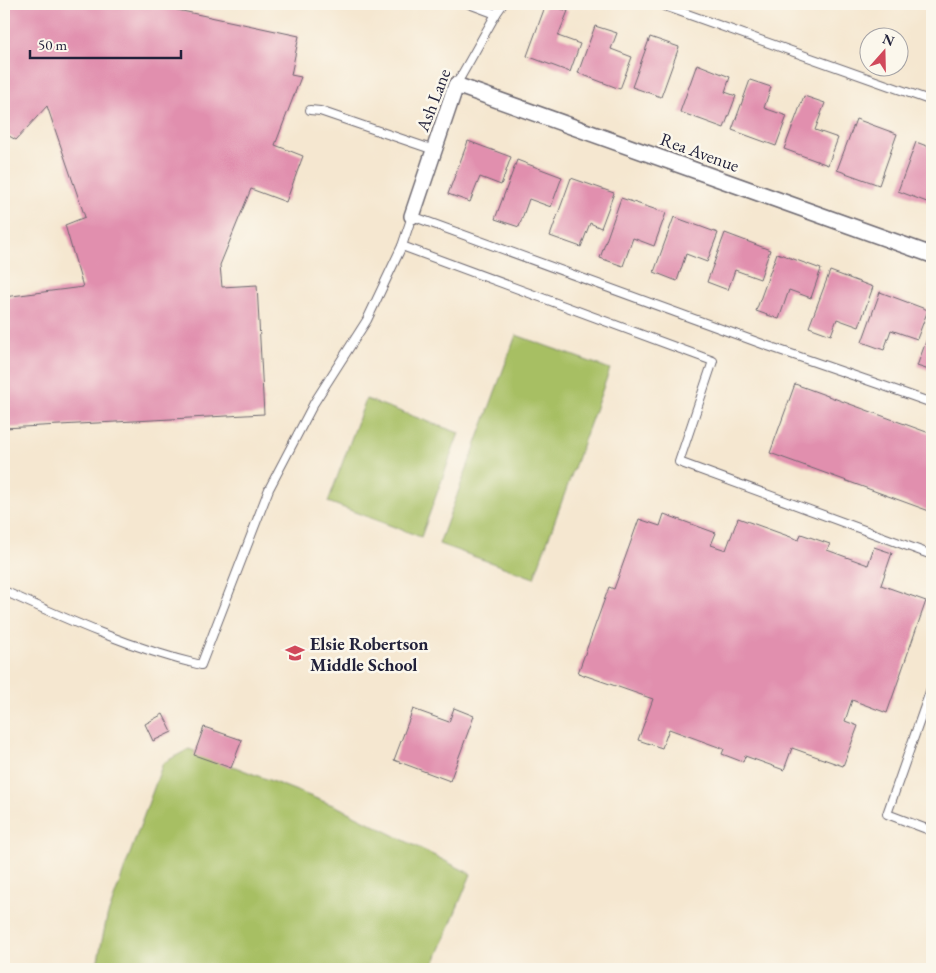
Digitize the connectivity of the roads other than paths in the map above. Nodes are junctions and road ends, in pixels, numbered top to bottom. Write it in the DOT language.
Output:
graph roads {
  1 [pos="469,4"];
  2 [pos="503,4"];
  3 [pos="659,4"];
  4 [pos="496,14"];
  5 [pos="456,85"];
  6 [pos="932,101"];
  7 [pos="310,110"];
  8 [pos="434,150"];
  9 [pos="412,216"];
  10 [pos="402,246"];
  11 [pos="932,255"];
  12 [pos="932,404"];
  13 [pos="932,555"];
  14 [pos="4,591"];
  15 [pos="932,686"];
  16 [pos="932,831"];
  1 -- 4 [label="lane"];
  2 -- 4 [label="lane, Ash Lane"];
  3 -- 6 [label="lane"];
  4 -- 5 [label="lane, Ash Lane"];
  5 -- 8 [label="street, Ash Lane"];
  5 -- 11 [label="street, Rea Avenue"];
  7 -- 8 [label="lane"];
  8 -- 9 [label="street, Ash Lane"];
  9 -- 10 [label="lane"];
  9 -- 12 [label="lane"];
  10 -- 13 [label="lane"];
  10 -- 14 [label="lane"];
  15 -- 16 [label="lane"];
}
